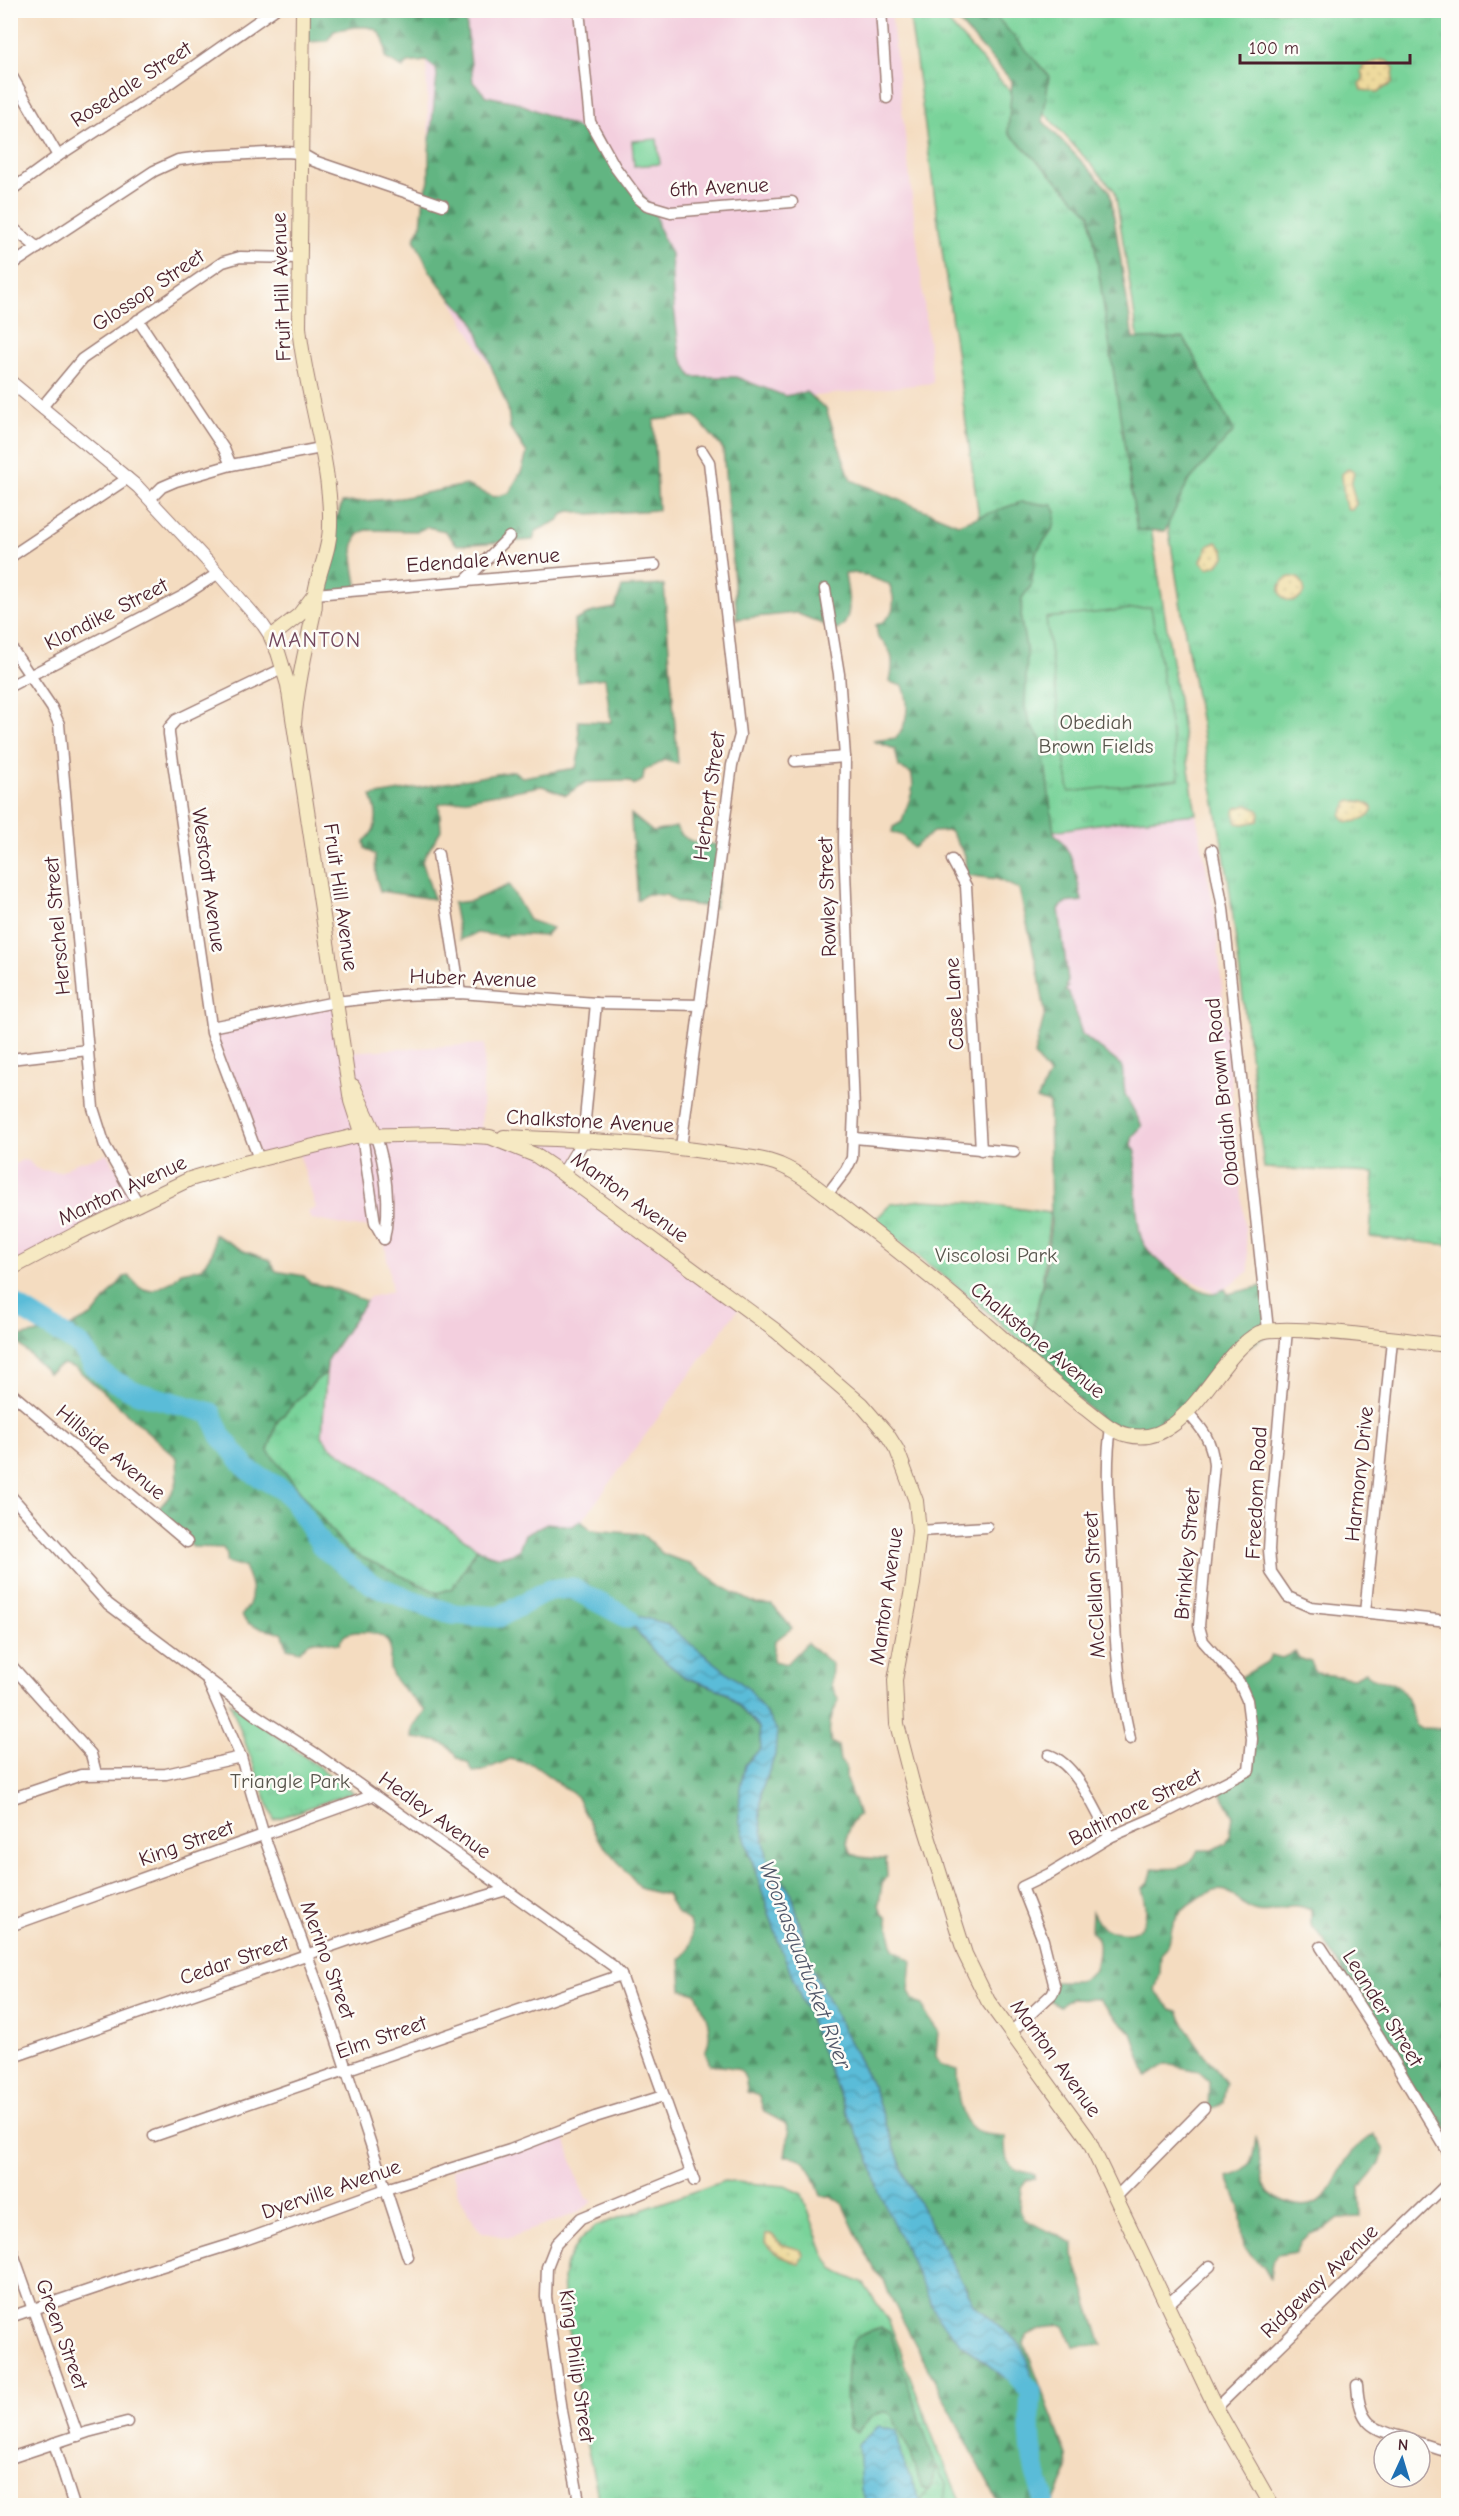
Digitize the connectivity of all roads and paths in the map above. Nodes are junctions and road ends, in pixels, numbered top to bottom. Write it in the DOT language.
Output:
graph roads {
  1 [pos="274,10"];
  2 [pos="303,10"];
  3 [pos="579,10"];
  4 [pos="881,10"];
  5 [pos="10,73"];
  6 [pos="887,98"];
  7 [pos="300,153"];
  8 [pos="58,156"];
  9 [pos="10,191"];
  10 [pos="792,202"];
  11 [pos="443,205"];
  12 [pos="10,226"];
  13 [pos="38,248"];
  14 [pos="299,258"];
  15 [pos="10,266"];
  16 [pos="138,320"];
  17 [pos="10,381"];
  18 [pos="42,406"];
  19 [pos="321,448"];
  20 [pos="702,451"];
  21 [pos="231,465"];
  22 [pos="128,478"];
  23 [pos="150,499"];
  24 [pos="508,537"];
  25 [pos="10,557"];
  26 [pos="655,565"];
  27 [pos="218,574"];
  28 [pos="466,580"];
  29 [pos="825,589"];
  30 [pos="315,594"];
  31 [pos="271,637"];
  32 [pos="10,646"];
  33 [pos="284,668"];
  34 [pos="30,675"];
  35 [pos="10,686"];
  36 [pos="294,724"];
  37 [pos="845,757"];
  38 [pos="795,761"];
  39 [pos="1212,850"];
  40 [pos="438,854"];
  41 [pos="952,860"];
  42 [pos="460,993"];
  43 [pos="335,1002"];
  44 [pos="596,1004"];
  45 [pos="701,1005"];
  46 [pos="211,1027"];
  47 [pos="88,1050"];
  48 [pos="10,1059"];
  49 [pos="369,1135"];
  50 [pos="490,1137"];
  51 [pos="854,1138"];
  52 [pos="583,1141"];
  53 [pos="681,1147"];
  54 [pos="981,1150"];
  55 [pos="1014,1152"];
  56 [pos="259,1159"];
  57 [pos="563,1174"];
  58 [pos="826,1196"];
  59 [pos="139,1205"];
  60 [pos="10,1269"];
  61 [pos="1268,1330"];
  62 [pos="1287,1330"];
  63 [pos="1392,1340"];
  64 [pos="1449,1345"];
  65 [pos="10,1392"];
  66 [pos="1187,1412"];
  67 [pos="1111,1428"];
  68 [pos="10,1495"];
  69 [pos="987,1527"];
  70 [pos="919,1531"];
  71 [pos="187,1542"];
  72 [pos="1365,1613"];
  73 [pos="1449,1621"];
  74 [pos="10,1664"];
  75 [pos="207,1679"];
  76 [pos="1130,1739"];
  77 [pos="1049,1755"];
  78 [pos="241,1757"];
  79 [pos="1250,1763"];
  80 [pos="96,1773"];
  81 [pos="374,1795"];
  82 [pos="10,1800"];
  83 [pos="264,1836"];
  84 [pos="1110,1837"];
  85 [pos="507,1890"];
  86 [pos="10,1926"];
  87 [pos="1321,1947"];
  88 [pos="306,1955"];
  89 [pos="621,1975"];
  90 [pos="1011,2032"];
  91 [pos="10,2058"];
  92 [pos="345,2070"];
  93 [pos="663,2096"];
  94 [pos="1204,2109"];
  95 [pos="154,2136"];
  96 [pos="1449,2152"];
  97 [pos="692,2177"];
  98 [pos="1449,2182"];
  99 [pos="386,2189"];
  100 [pos="1115,2198"];
  101 [pos="10,2245"];
  102 [pos="408,2257"];
  103 [pos="1210,2266"];
  104 [pos="1166,2306"];
  105 [pos="32,2309"];
  106 [pos="10,2317"];
  107 [pos="1356,2385"];
  108 [pos="1216,2408"];
  109 [pos="127,2422"];
  110 [pos="1380,2429"];
  111 [pos="78,2436"];
  112 [pos="54,2443"];
  113 [pos="1432,2447"];
  114 [pos="1449,2452"];
  115 [pos="10,2458"];
  116 [pos="74,2505"];
  117 [pos="580,2505"];
  118 [pos="1272,2505"];
  1 -- 8 [label="street, Rosedale Street"];
  2 -- 7 [label="main road, Fruit Hill Avenue"];
  3 -- 10 [label="street, 6th Avenue"];
  4 -- 6 [label="street"];
  5 -- 8 [label="street"];
  7 -- 11 [label="street"];
  7 -- 13 [label="street"];
  7 -- 14 [label="main road, Fruit Hill Avenue"];
  8 -- 9 [label="street, Rosedale Street"];
  12 -- 13 [label="street"];
  13 -- 15 [label="street"];
  14 -- 16 [label="street, Glossop Street"];
  14 -- 19 [label="main road, Fruit Hill Avenue"];
  16 -- 18 [label="street, Glossop Street"];
  16 -- 21 [label="street"];
  17 -- 18 [label="street"];
  18 -- 22 [label="street"];
  19 -- 21 [label="street"];
  19 -- 30 [label="main road, Fruit Hill Avenue"];
  20 -- 45 [label="street, Herbert Street"];
  21 -- 23 [label="street"];
  22 -- 23 [label="street"];
  22 -- 25 [label="street"];
  23 -- 27 [label="street"];
  24 -- 28 [label="street"];
  26 -- 28 [label="street, Edendale Avenue"];
  27 -- 31 [label="street"];
  27 -- 34 [label="street, Klondike Street"];
  28 -- 30 [label="street, Edendale Avenue"];
  29 -- 37 [label="street, Rowley Street"];
  30 -- 31 [label="main road, Fruit Hill Avenue"];
  30 -- 36 [label="main road, Fruit Hill Avenue"];
  31 -- 33 [label="main road, Fruit Hill Avenue"];
  32 -- 34 [label="street, Herschel Street"];
  33 -- 36 [label="main road, Fruit Hill Avenue"];
  33 -- 46 [label="street, Westcott Avenue"];
  34 -- 35 [label="street, Klondike Street"];
  34 -- 47 [label="street, Herschel Street"];
  36 -- 43 [label="main road, Fruit Hill Avenue"];
  37 -- 38 [label="street"];
  37 -- 51 [label="street, Rowley Street"];
  39 -- 61 [label="street, Obadiah Brown Road"];
  40 -- 42 [label="street"];
  41 -- 54 [label="street, Case Lane"];
  42 -- 43 [label="street, Huber Avenue"];
  42 -- 44 [label="street, Huber Avenue"];
  43 -- 46 [label="street, Huber Avenue"];
  43 -- 49 [label="main road, Fruit Hill Avenue"];
  44 -- 45 [label="street, Huber Avenue"];
  44 -- 52 [label="street"];
  45 -- 53 [label="street, Herbert Street"];
  46 -- 56 [label="street, Westcott Avenue"];
  47 -- 48 [label="street"];
  47 -- 59 [label="street, Herschel Street"];
  49 -- 49 [label="street"];
  49 -- 50 [label="main road, Manton Avenue"];
  49 -- 56 [label="main road, Manton Avenue"];
  50 -- 52 [label="main road, Chalkstone Avenue"];
  50 -- 57 [label="main road, Manton Avenue"];
  51 -- 54 [label="street"];
  51 -- 58 [label="street, Rowley Street"];
  52 -- 53 [label="main road, Chalkstone Avenue"];
  52 -- 57 [label="street"];
  53 -- 58 [label="main road, Chalkstone Avenue"];
  54 -- 55 [label="street"];
  56 -- 59 [label="main road, Manton Avenue"];
  57 -- 70 [label="main road, Manton Avenue"];
  58 -- 67 [label="main road, Chalkstone Avenue"];
  59 -- 60 [label="main road, Manton Avenue"];
  61 -- 62 [label="main road"];
  61 -- 66 [label="main road, Chalkstone Avenue"];
  62 -- 63 [label="main road"];
  62 -- 72 [label="street, Freedom Road"];
  63 -- 64 [label="main road"];
  63 -- 72 [label="street, Harmony Drive"];
  65 -- 71 [label="street, Hillside Avenue"];
  66 -- 67 [label="main road, Chalkstone Avenue"];
  66 -- 79 [label="street, Brinkley Street"];
  67 -- 76 [label="street, McClellan Street"];
  68 -- 75 [label="street, Hedley Avenue"];
  69 -- 70 [label="street"];
  70 -- 90 [label="main road, Manton Avenue"];
  72 -- 73 [label="street, Freedom Road"];
  74 -- 80 [label="street"];
  75 -- 78 [label="street, Merino Street"];
  75 -- 81 [label="street, Hedley Avenue"];
  77 -- 84 [label="street"];
  78 -- 80 [label="street"];
  78 -- 83 [label="street, Merino Street"];
  79 -- 84 [label="street, Baltimore Street"];
  80 -- 82 [label="street"];
  81 -- 83 [label="street, King Street"];
  81 -- 85 [label="street, Hedley Avenue"];
  83 -- 86 [label="street, King Street"];
  83 -- 88 [label="street, Merino Street"];
  84 -- 90 [label="street, Baltimore Street"];
  85 -- 88 [label="street, Cedar Street"];
  85 -- 89 [label="street, Hedley Avenue"];
  87 -- 96 [label="street, Leander Street"];
  88 -- 91 [label="street, Cedar Street"];
  88 -- 92 [label="street, Merino Street"];
  89 -- 92 [label="street, Elm Street"];
  89 -- 93 [label="street, Hedley Avenue"];
  90 -- 100 [label="main road, Manton Avenue"];
  92 -- 95 [label="street, Elm Street"];
  92 -- 99 [label="street, Merino Street"];
  93 -- 97 [label="street, Hedley Avenue"];
  93 -- 99 [label="street, Dyerville Avenue"];
  94 -- 100 [label="street"];
  97 -- 117 [label="street, King Philip Street"];
  98 -- 108 [label="street, Ridgeway Avenue"];
  99 -- 102 [label="street, Merino Street"];
  99 -- 105 [label="street, Dyerville Avenue"];
  100 -- 104 [label="main road, Manton Avenue"];
  101 -- 105 [label="street, Green Street"];
  103 -- 104 [label="street"];
  104 -- 108 [label="main road, Manton Avenue"];
  105 -- 106 [label="street, Dyerville Avenue"];
  105 -- 111 [label="street, Green Street"];
  107 -- 110 [label="street"];
  108 -- 118 [label="main road, Manton Avenue"];
  109 -- 111 [label="street"];
  111 -- 112 [label="street"];
  112 -- 115 [label="street"];
  112 -- 116 [label="street"];
  113 -- 114 [label="street"];
}
